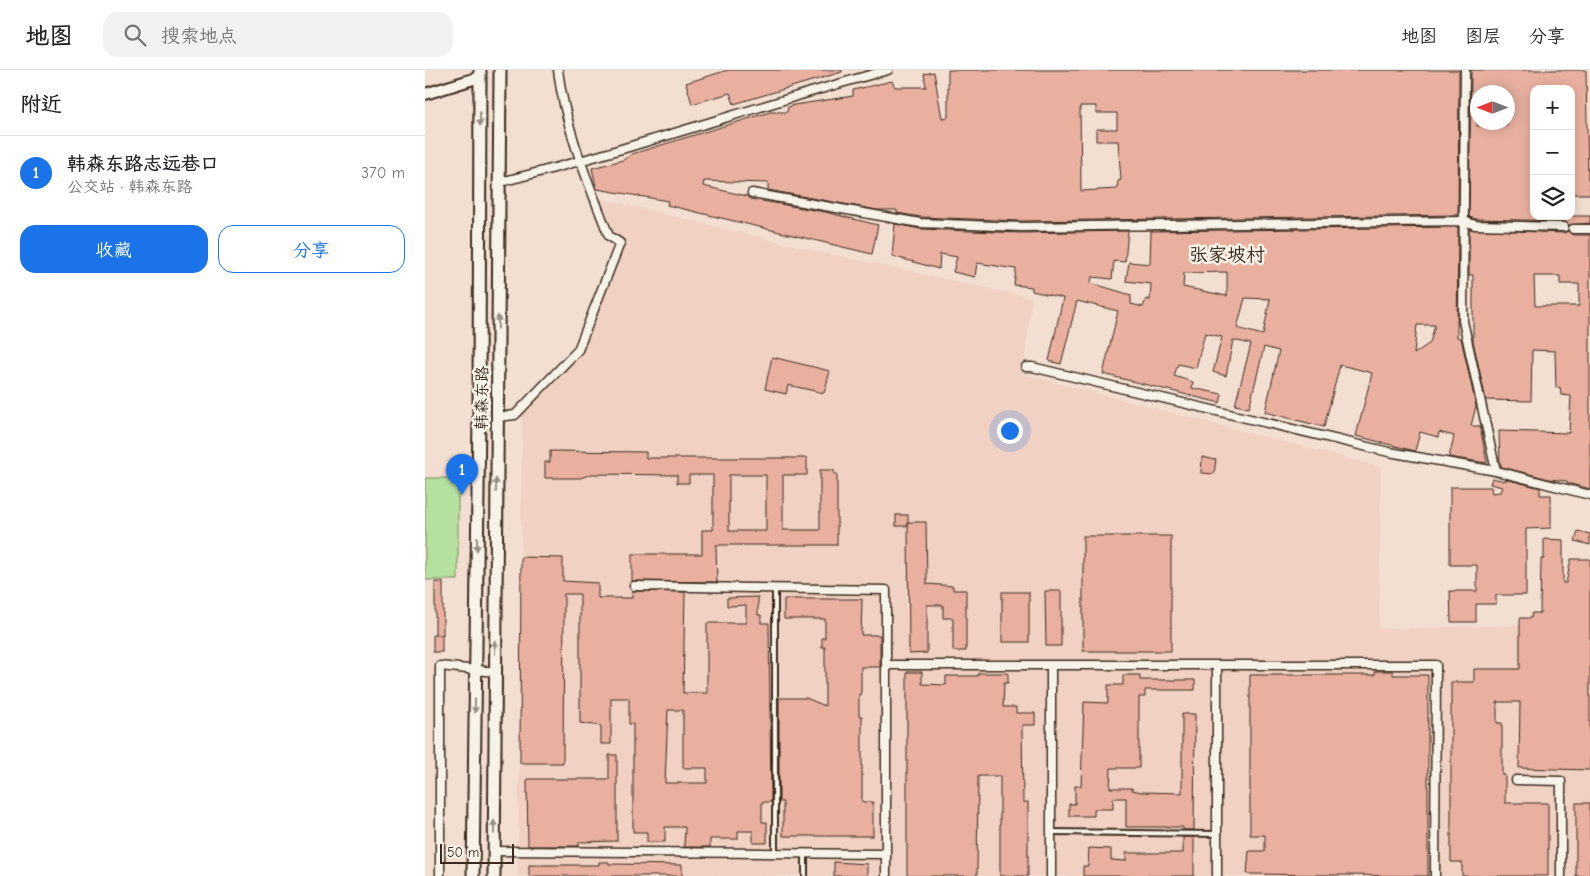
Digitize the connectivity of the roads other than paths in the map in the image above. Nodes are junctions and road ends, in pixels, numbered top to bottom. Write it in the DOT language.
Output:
graph roads {
  1 [pos="500,70"];
  2 [pos="558,70"];
  3 [pos="888,70"];
  4 [pos="1465,70"];
  5 [pos="480,74"];
  6 [pos="425,94"];
  7 [pos="581,162"];
  8 [pos="500,182"];
  9 [pos="752,193"];
  10 [pos="1464,221"];
  11 [pos="1564,227"];
  12 [pos="1573,229"];
  13 [pos="1590,229"];
  14 [pos="1026,368"];
  15 [pos="497,417"];
  16 [pos="1496,471"];
  17 [pos="1590,496"];
  18 [pos="634,586"];
  19 [pos="775,588"];
  20 [pos="886,666"];
  21 [pos="1051,666"];
  22 [pos="1217,666"];
  23 [pos="476,670"];
  24 [pos="495,672"];
  25 [pos="1516,780"];
  26 [pos="1051,832"];
  27 [pos="1217,834"];
  28 [pos="494,851"];
  29 [pos="775,853"];
  30 [pos="805,854"];
  31 [pos="886,854"];
  32 [pos="440,876"];
  33 [pos="473,876"];
  34 [pos="494,876"];
  35 [pos="805,876"];
  36 [pos="886,876"];
  37 [pos="1051,876"];
  38 [pos="1217,876"];
  39 [pos="1435,876"];
  40 [pos="1561,876"];
  1 -- 8 [label="main road, 韩森东路"];
  2 -- 7 [label="street"];
  3 -- 7 [label="street"];
  4 -- 10 [label="street"];
  5 -- 6 [label="street"];
  5 -- 23 [label="main road, 韩森东路, one-way"];
  7 -- 8 [label="street"];
  7 -- 15 [label="street"];
  15 -- 8 [label="main road, 韩森东路, one-way"];
  9 -- 10 [label="street"];
  10 -- 11 [label="street"];
  10 -- 16 [label="street"];
  12 -- 13 [label="street"];
  14 -- 16 [label="street"];
  24 -- 15 [label="main road, 韩森东路, one-way"];
  16 -- 17 [label="street"];
  18 -- 19 [label="street"];
  19 -- 20 [label="street"];
  19 -- 29 [label="lane"];
  20 -- 21 [label="street"];
  20 -- 31 [label="street"];
  21 -- 22 [label="street"];
  21 -- 26 [label="street"];
  22 -- 27 [label="street"];
  22 -- 39 [label="street"];
  23 -- 24 [label="street"];
  23 -- 32 [label="street"];
  23 -- 33 [label="main road, 韩森东路, one-way"];
  28 -- 24 [label="main road, 韩森东路, one-way"];
  25 -- 40 [label="street"];
  26 -- 27 [label="lane"];
  26 -- 37 [label="street"];
  27 -- 38 [label="street"];
  28 -- 29 [label="street"];
  28 -- 34 [label="main road, 韩森东路"];
  29 -- 30 [label="street"];
  30 -- 31 [label="street"];
  30 -- 35 [label="lane"];
  31 -- 36 [label="street"];
}
